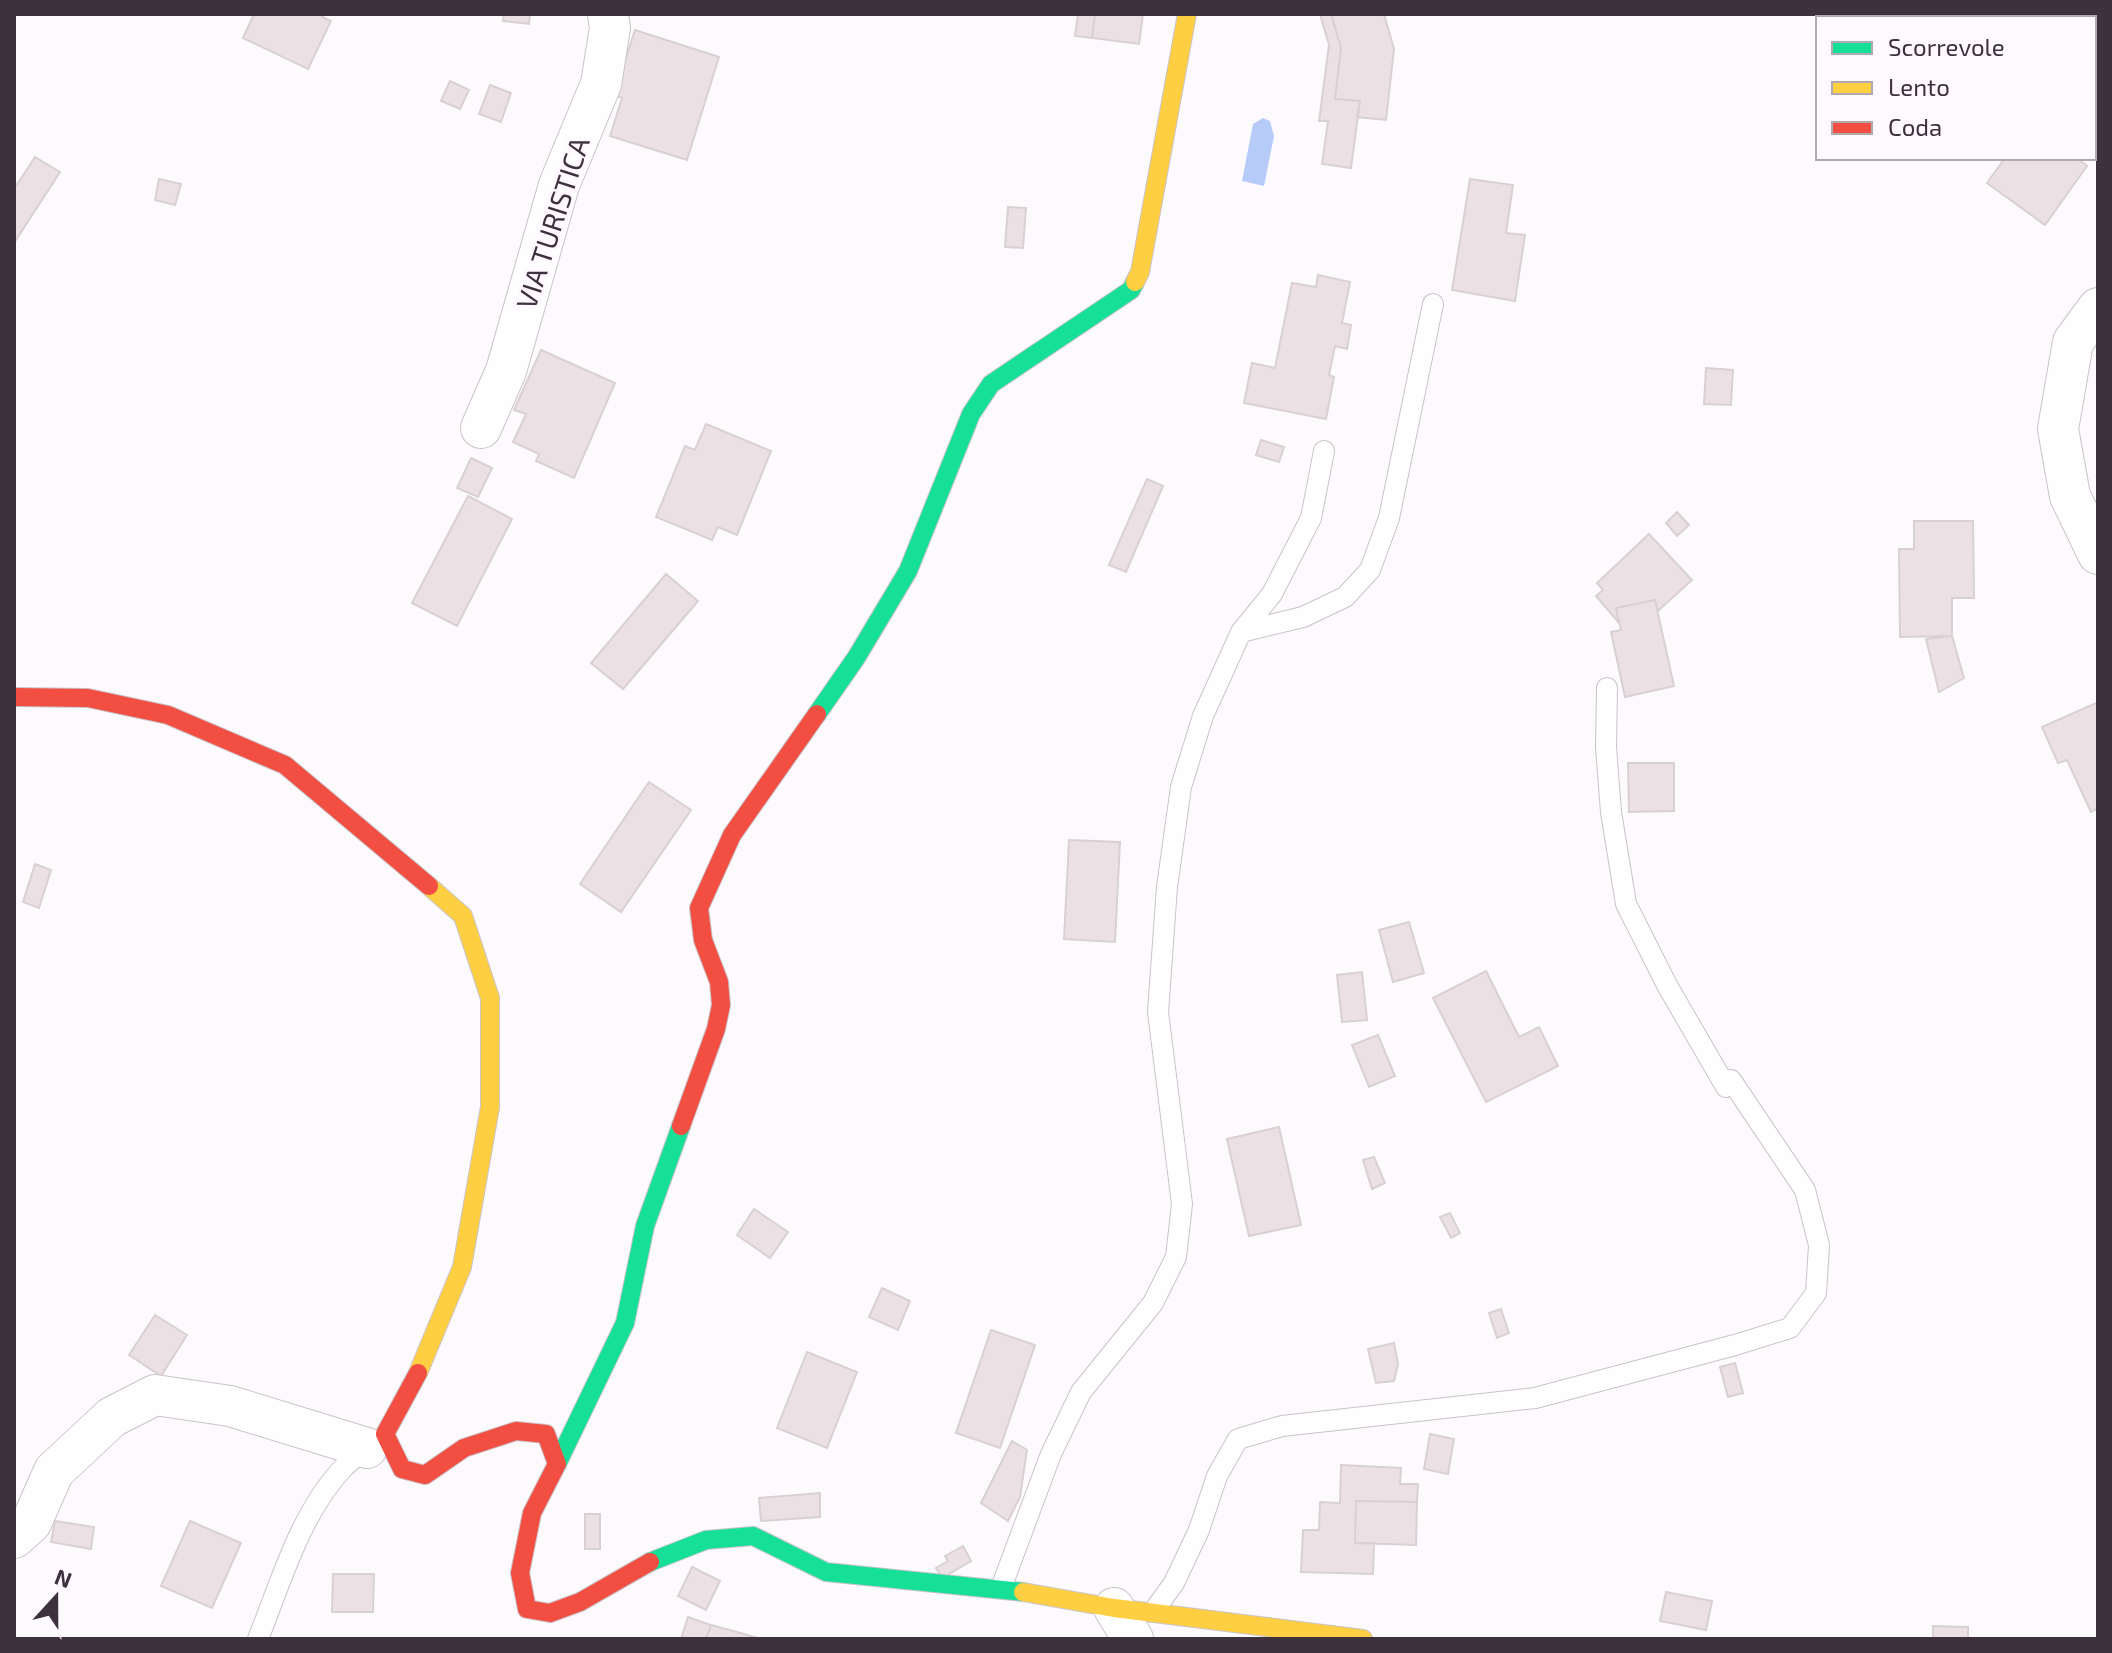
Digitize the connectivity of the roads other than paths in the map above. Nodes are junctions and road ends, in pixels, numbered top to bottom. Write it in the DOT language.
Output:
graph roads {
  1 [pos="608,14"];
  2 [pos="1187,14"];
  3 [pos="1433,304"];
  4 [pos="2098,308"];
  5 [pos="481,428"];
  6 [pos="1324,451"];
  7 [pos="2098,554"];
  8 [pos="1241,632"];
  9 [pos="1607,688"];
  10 [pos="14,697"];
  11 [pos="376,1441"];
  12 [pos="557,1464"];
  13 [pos="14,1538"];
  14 [pos="1001,1588"];
  15 [pos="1133,1619"];
  16 [pos="258,1639"];
  17 [pos="1363,1639"];
  1 -- 5 [label="street, VIA TURISTICA"];
  2 -- 12 [label="street"];
  3 -- 8 [label="lane"];
  4 -- 7 [label="street"];
  6 -- 8 [label="lane"];
  8 -- 14 [label="lane"];
  9 -- 15 [label="lane"];
  10 -- 11 [label="street"];
  11 -- 12 [label="street"];
  11 -- 13 [label="street"];
  11 -- 16 [label="lane"];
  12 -- 14 [label="street"];
  14 -- 15 [label="street"];
  15 -- 17 [label="street"];
}
